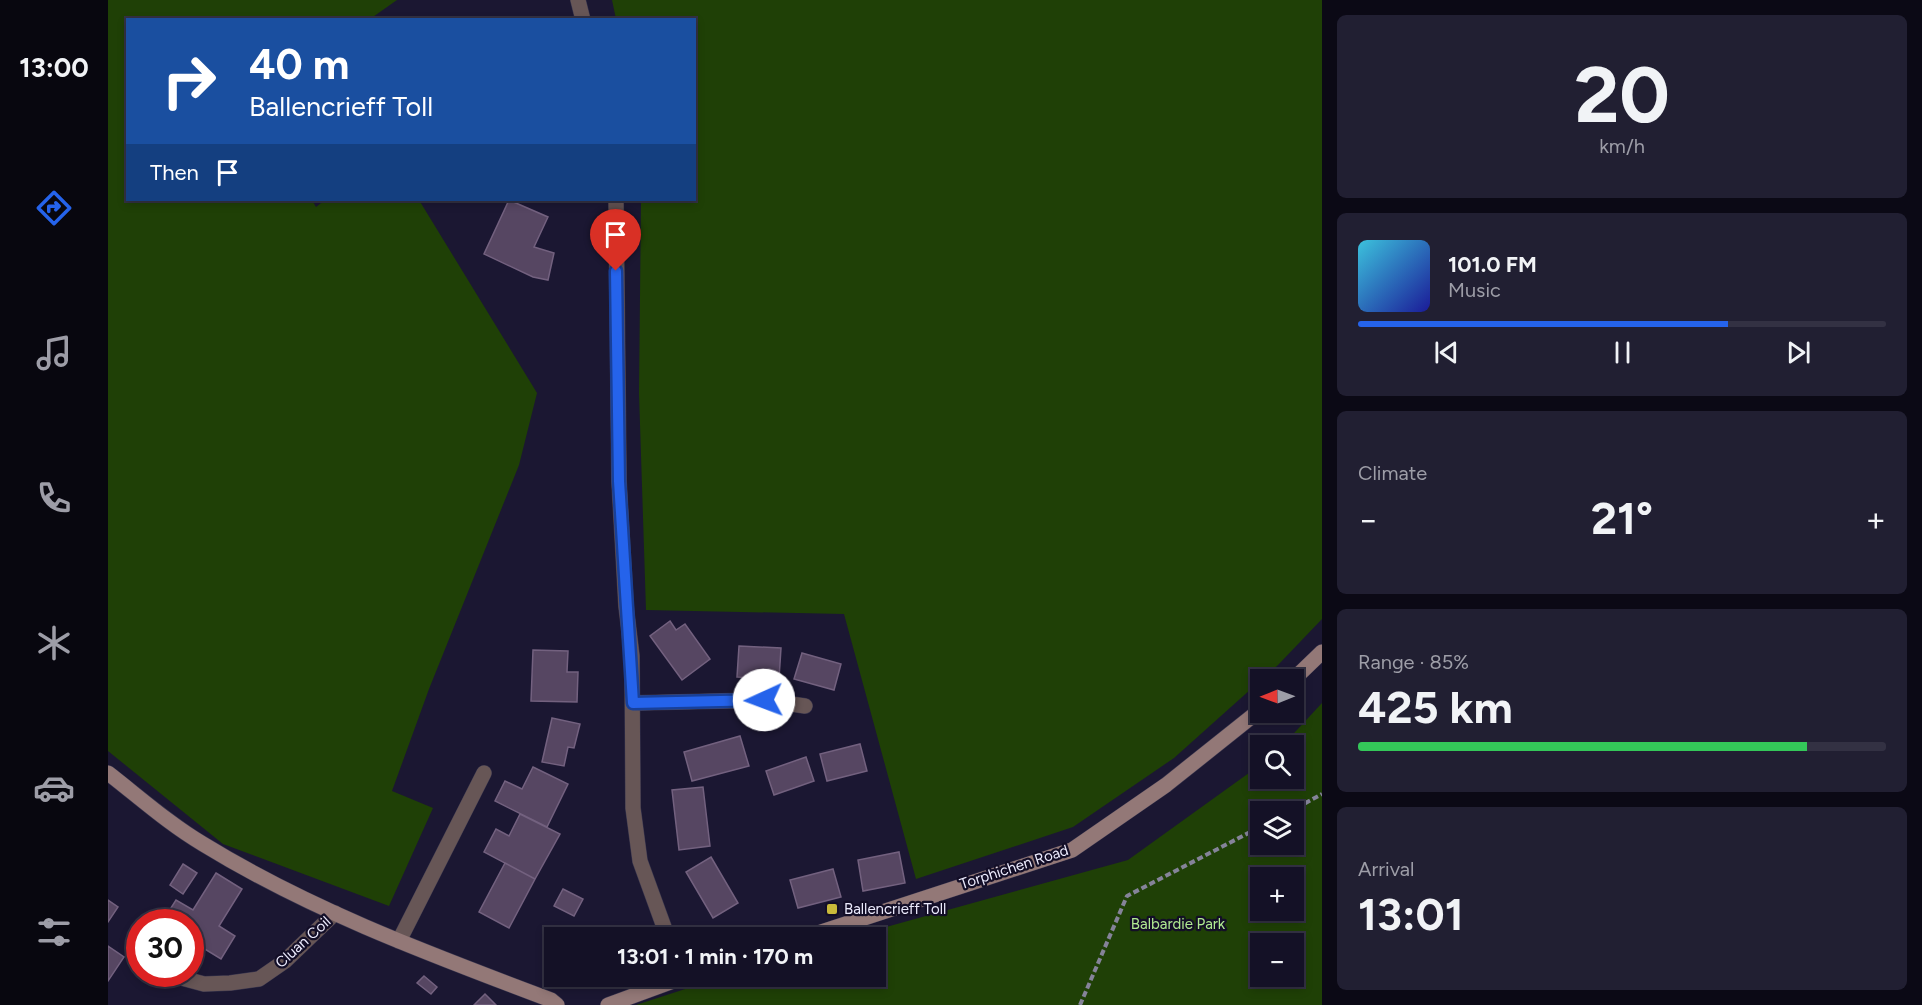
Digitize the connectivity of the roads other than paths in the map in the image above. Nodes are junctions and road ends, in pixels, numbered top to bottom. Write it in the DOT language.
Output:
graph roads {
  1 [pos="578,0"];
  2 [pos="582,18"];
  3 [pos="615,201"];
  4 [pos="1322,652"];
  5 [pos="1304,669"];
  6 [pos="633,703"];
  7 [pos="805,706"];
  8 [pos="1250,718"];
  9 [pos="108,773"];
  10 [pos="484,773"];
  11 [pos="335,914"];
  12 [pos="664,927"];
  13 [pos="837,927"];
  14 [pos="399,941"];
  15 [pos="204,984"];
  16 [pos="656,987"];
  17 [pos="557,1005"];
  18 [pos="608,1005"];
  1 -- 2 [label="street"];
  3 -- 6 [label="street"];
  4 -- 5 [label="main road"];
  6 -- 7 [label="street"];
  6 -- 12 [label="street"];
  8 -- 13 [label="main road, Torphichen Road"];
  9 -- 11 [label="main road"];
  10 -- 14 [label="street"];
  11 -- 14 [label="main road"];
  11 -- 15 [label="street, Cluan Coil"];
  14 -- 17 [label="main road"];
  16 -- 18 [label="main road"];
}
